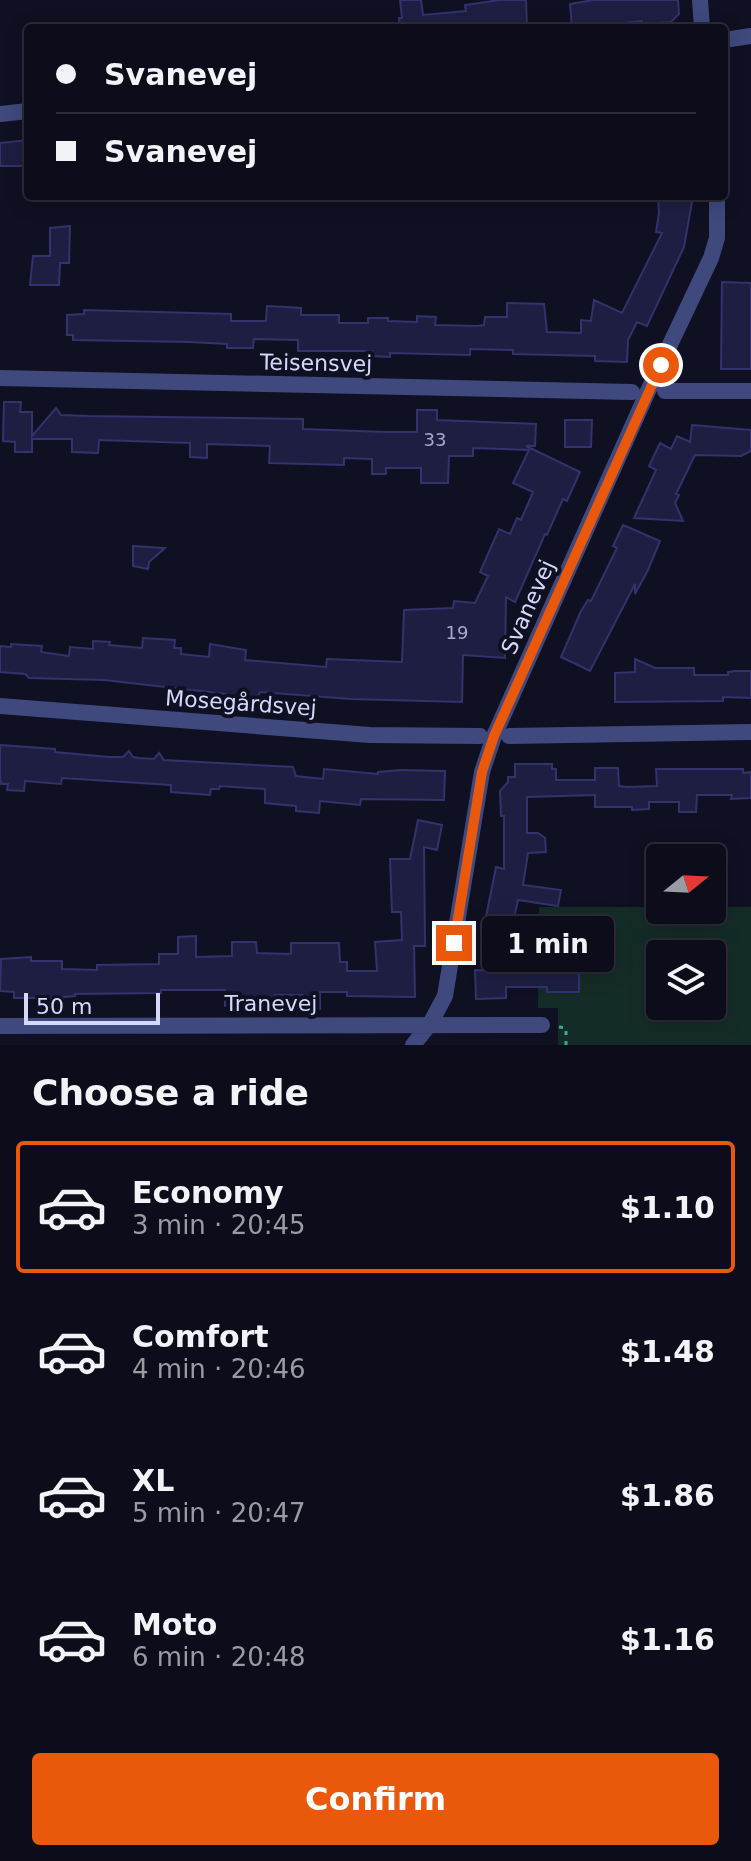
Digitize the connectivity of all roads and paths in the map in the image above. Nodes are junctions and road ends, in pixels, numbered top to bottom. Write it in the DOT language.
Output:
graph roads {
  1 [pos="700,0"];
  2 [pos="702,24"];
  3 [pos="751,36"];
  4 [pos="728,39"];
  5 [pos="24,111"];
  6 [pos="0,114"];
  7 [pos="717,200"];
  8 [pos="0,378"];
  9 [pos="665,391"];
  10 [pos="751,391"];
  11 [pos="632,392"];
  12 [pos="0,706"];
  13 [pos="751,732"];
  14 [pos="480,736"];
  15 [pos="509,736"];
  16 [pos="430,1024"];
  17 [pos="542,1025"];
  18 [pos="0,1026"];
  19 [pos="413,1045"];
  1 -- 2 [label="street"];
  3 -- 4 [label="street"];
  5 -- 6 [label="street"];
  7 -- 16 [label="street, Svanevej"];
  8 -- 11 [label="street, Teisensvej"];
  9 -- 10 [label="street"];
  12 -- 14 [label="street, Mosegårdsvej"];
  13 -- 15 [label="street"];
  16 -- 17 [label="street, Tranevej"];
  16 -- 18 [label="street, Tranevej"];
  16 -- 19 [label="street, Svanevej"];
}
